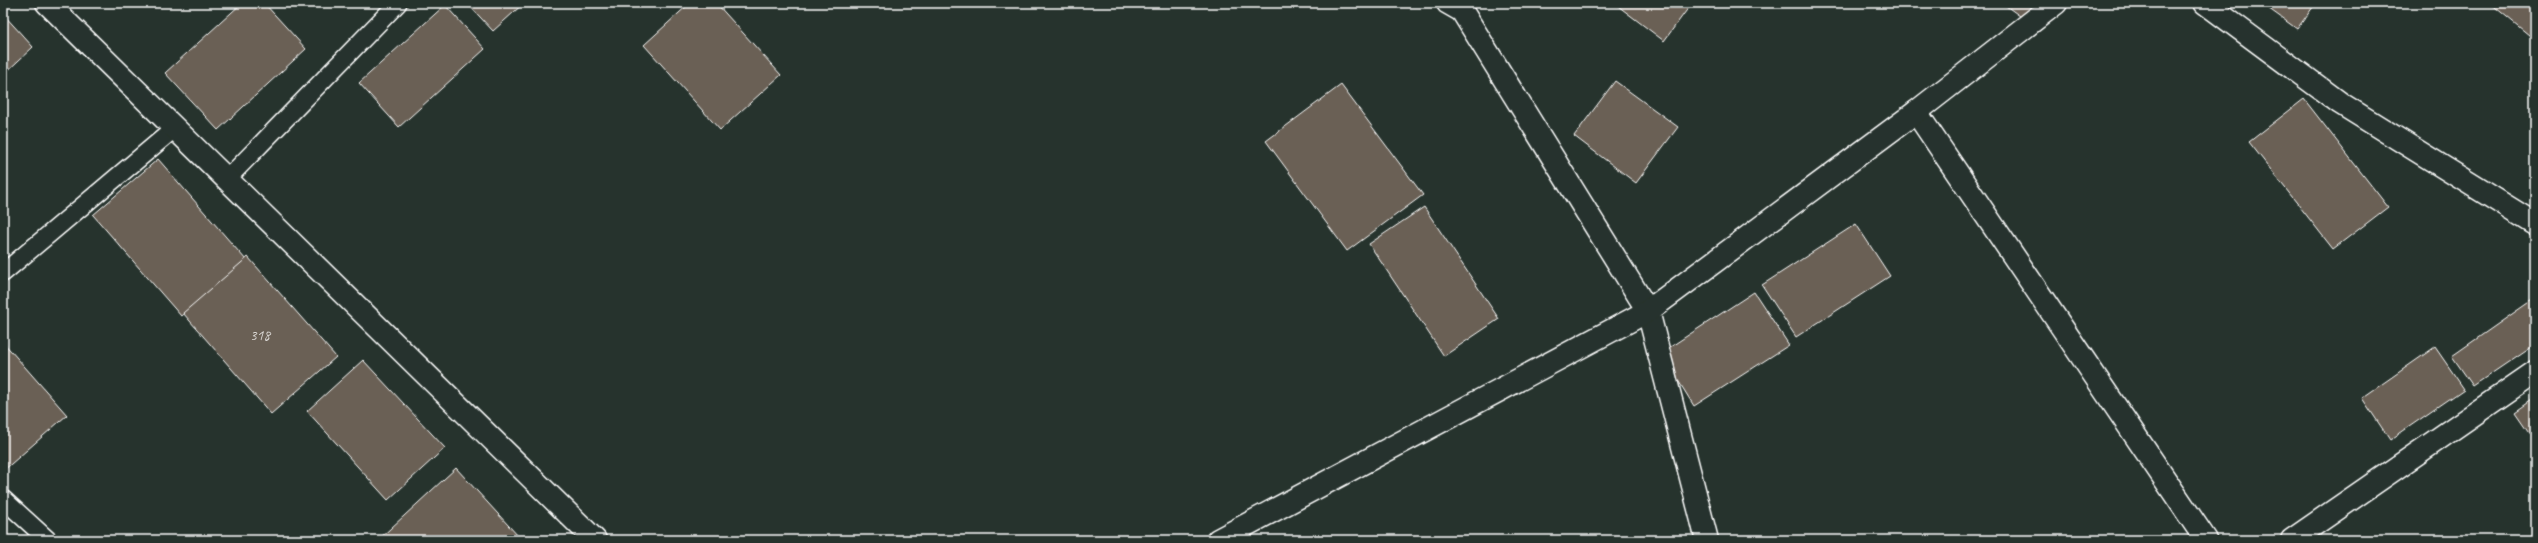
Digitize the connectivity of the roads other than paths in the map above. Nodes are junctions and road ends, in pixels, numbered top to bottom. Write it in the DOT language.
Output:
graph roads {
  1 [pos="47,3"];
  2 [pos="398,3"];
  3 [pos="1448,3"];
  4 [pos="2056,3"];
  5 [pos="2205,3"];
  6 [pos="1916,112"];
  7 [pos="175,128"];
  8 [pos="227,179"];
  9 [pos="2535,224"];
  10 [pos="3,273"];
  11 [pos="1648,311"];
  12 [pos="2535,372"];
  13 [pos="3,499"];
  14 [pos="48,540"];
  15 [pos="595,540"];
  16 [pos="1218,540"];
  17 [pos="1707,540"];
  18 [pos="2206,540"];
  19 [pos="2292,540"];
  1 -- 7 [label="street"];
  2 -- 8 [label="lane"];
  3 -- 11 [label="street"];
  4 -- 6 [label="street"];
  5 -- 9 [label="street"];
  6 -- 11 [label="street"];
  6 -- 18 [label="street"];
  7 -- 8 [label="street"];
  7 -- 10 [label="lane"];
  8 -- 15 [label="street"];
  11 -- 16 [label="street"];
  11 -- 17 [label="street"];
  12 -- 19 [label="street"];
  13 -- 14 [label="lane"];
}
